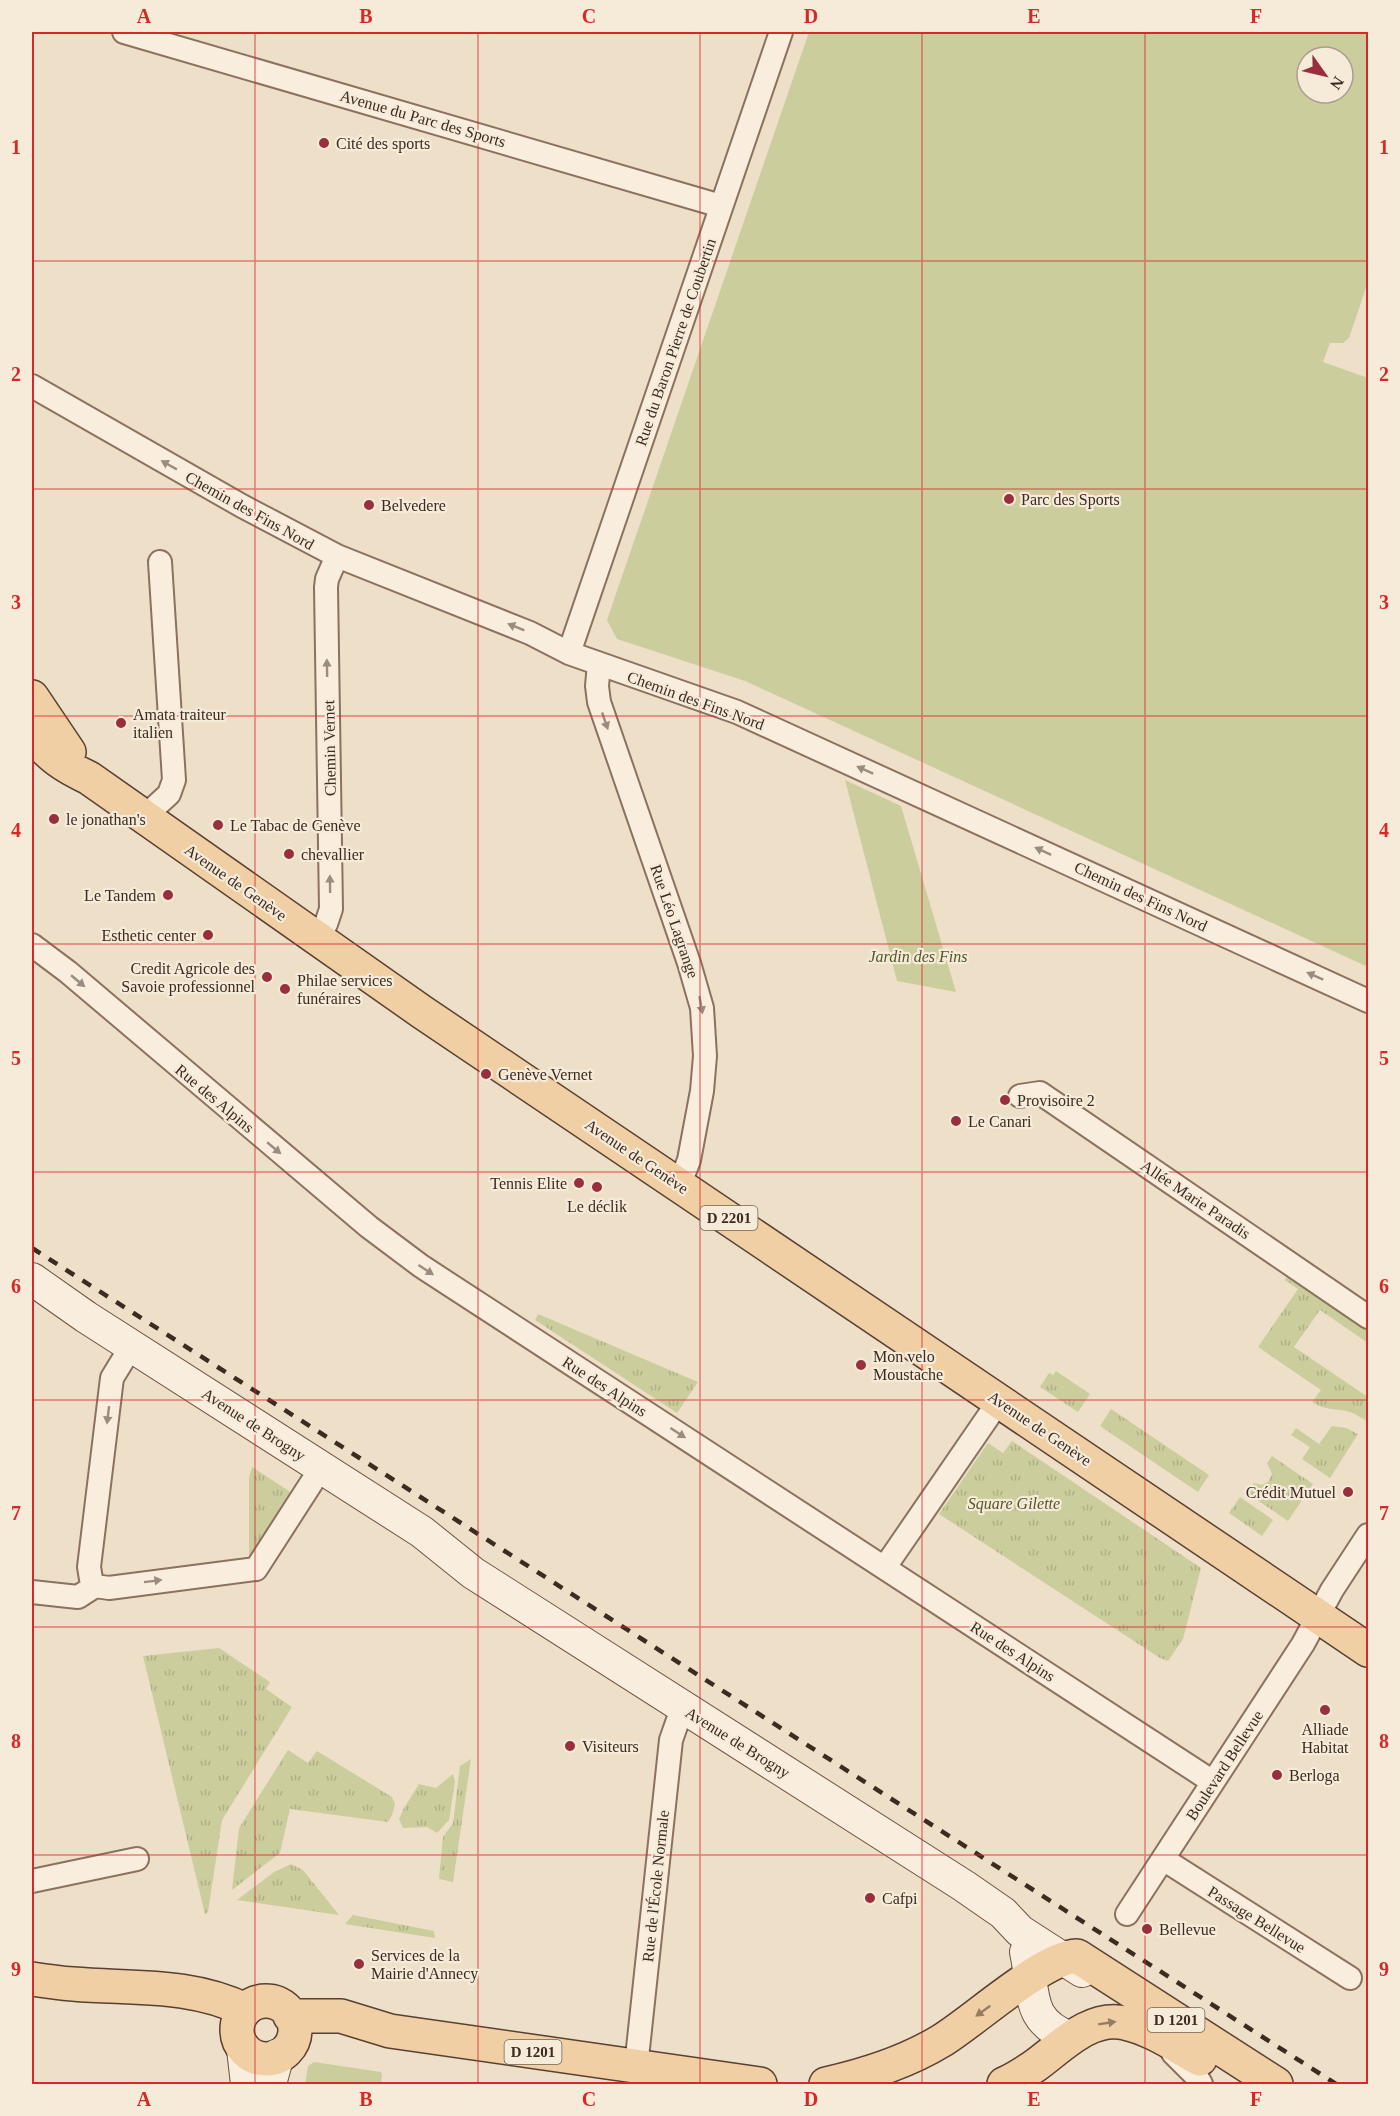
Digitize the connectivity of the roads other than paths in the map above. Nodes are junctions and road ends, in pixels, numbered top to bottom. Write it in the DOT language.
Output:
graph roads {
  1 [pos="124,32"];
  2 [pos="781,32"];
  3 [pos="722,206"];
  4 [pos="32,386"];
  5 [pos="338,556"];
  6 [pos="160,562"];
  7 [pos="568,653"];
  8 [pos="599,664"];
  9 [pos="32,697"];
  10 [pos="36,746"];
  11 [pos="88,778"];
  12 [pos="143,818"];
  13 [pos="314,937"];
  14 [pos="32,945"];
  15 [pos="1368,1001"];
  16 [pos="1020,1096"];
  17 [pos="676,1182"];
  18 [pos="32,1279"];
  19 [pos="32,1301"];
  20 [pos="86,1317"];
  21 [pos="1368,1317"];
  22 [pos="123,1360"];
  23 [pos="999,1401"];
  24 [pos="312,1482"];
  25 [pos="1368,1537"];
  26 [pos="885,1567"];
  27 [pos="473,1573"];
  28 [pos="95,1586"];
  29 [pos="32,1592"];
  30 [pos="1317,1615"];
  31 [pos="1368,1650"];
  32 [pos="686,1708"];
  33 [pos="1213,1782"];
  34 [pos="137,1859"];
  35 [pos="1163,1859"];
  36 [pos="32,1881"];
  37 [pos="1127,1914"];
  38 [pos="1011,1922"];
  39 [pos="1070,1958"];
  40 [pos="1030,1977"];
  41 [pos="32,1978"];
  42 [pos="1350,1978"];
  43 [pos="242,2033"];
  44 [pos="1158,2036"];
  45 [pos="1071,2038"];
  46 [pos="282,2050"];
  47 [pos="636,2067"];
  48 [pos="676,2079"];
  49 [pos="247,2085"];
  50 [pos="760,2085"];
  51 [pos="826,2085"];
  52 [pos="1004,2085"];
  53 [pos="1201,2085"];
  54 [pos="1244,2085"];
  55 [pos="1260,2085"];
  56 [pos="1276,2085"];
  57 [pos="1292,2085"];
  1 -- 3 [label="street, Avenue du Parc des Sports"];
  2 -- 3 [label="street, Rue du Baron Pierre de Coubertin"];
  3 -- 7 [label="street, Rue du Baron Pierre de Coubertin"];
  5 -- 4 [label="street, Chemin des Fins Nord, one-way"];
  7 -- 5 [label="street, Chemin des Fins Nord, one-way"];
  13 -- 5 [label="street, Chemin Vernet, one-way"];
  6 -- 12 [label="street"];
  7 -- 8 [label="street, Chemin des Fins Nord"];
  15 -- 8 [label="street, Chemin des Fins Nord, one-way"];
  8 -- 17 [label="street, Rue Léo Lagrange, one-way"];
  9 -- 11 [label="main road, Avenue de Genève / D 2201"];
  10 -- 11 [label="main road, Avenue de Genève"];
  11 -- 12 [label="main road, Avenue de Genève / D 2201"];
  12 -- 13 [label="main road, Avenue de Genève / D 2201"];
  13 -- 17 [label="main road, Avenue de Genève / D 2201"];
  14 -- 26 [label="street, Rue des Alpins, one-way"];
  16 -- 21 [label="street, Allée Marie Paradis"];
  17 -- 23 [label="main road, Avenue de Genève / D 2201"];
  18 -- 20 [label="main road, Avenue de Brogny / D 1201"];
  19 -- 20 [label="main road"];
  19 -- 22 [label="main road, Avenue de Brogny / D 1201"];
  20 -- 27 [label="main road, Avenue de Brogny / D 1201"];
  22 -- 24 [label="main road, Avenue de Brogny / D 1201"];
  22 -- 28 [label="street, one-way"];
  23 -- 26 [label="street"];
  23 -- 30 [label="main road, Avenue de Genève / D 2201"];
  24 -- 27 [label="main road, Avenue de Brogny / D 1201"];
  28 -- 24 [label="street, one-way"];
  25 -- 30 [label="street, Boulevard Bellevue"];
  26 -- 33 [label="street, Rue des Alpins"];
  27 -- 32 [label="main road, Avenue de Brogny / D 1201"];
  28 -- 29 [label="street"];
  30 -- 31 [label="main road, Avenue de Genève / D 2201"];
  30 -- 33 [label="street, Boulevard Bellevue"];
  32 -- 38 [label="main road, Avenue de Brogny / D 1201"];
  32 -- 47 [label="street, Rue de l'École Normale"];
  33 -- 35 [label="street, Boulevard Bellevue"];
  34 -- 36 [label="street"];
  35 -- 37 [label="street, Boulevard Bellevue"];
  35 -- 42 [label="street, Passage Bellevue"];
  38 -- 39 [label="main road, Avenue de Brogny / D 1201"];
  38 -- 40 [label="main road"];
  38 -- 57 [label="main road, Avenue de Brogny / D 1201"];
  39 -- 40 [label="main road"];
  39 -- 55 [label="main road, Avenue de Brogny / D 1201"];
  39 -- 56 [label="main road, Avenue de Brogny / D 1201"];
  40 -- 45 [label="main road"];
  40 -- 51 [label="main road, one-way"];
  41 -- 43 [label="main road"];
  43 -- 46 [label="main road"];
  43 -- 46 [label="main road"];
  43 -- 49 [label="main road"];
  45 -- 44 [label="main road, D 1201, one-way"];
  44 -- 53 [label="street, D 1201"];
  44 -- 54 [label="main road, D 1201"];
  45 -- 52 [label="main road, D 1201"];
  46 -- 47 [label="main road, D 1201"];
  47 -- 48 [label="main road, D 1201"];
  48 -- 50 [label="main road, D 1201"];
}
